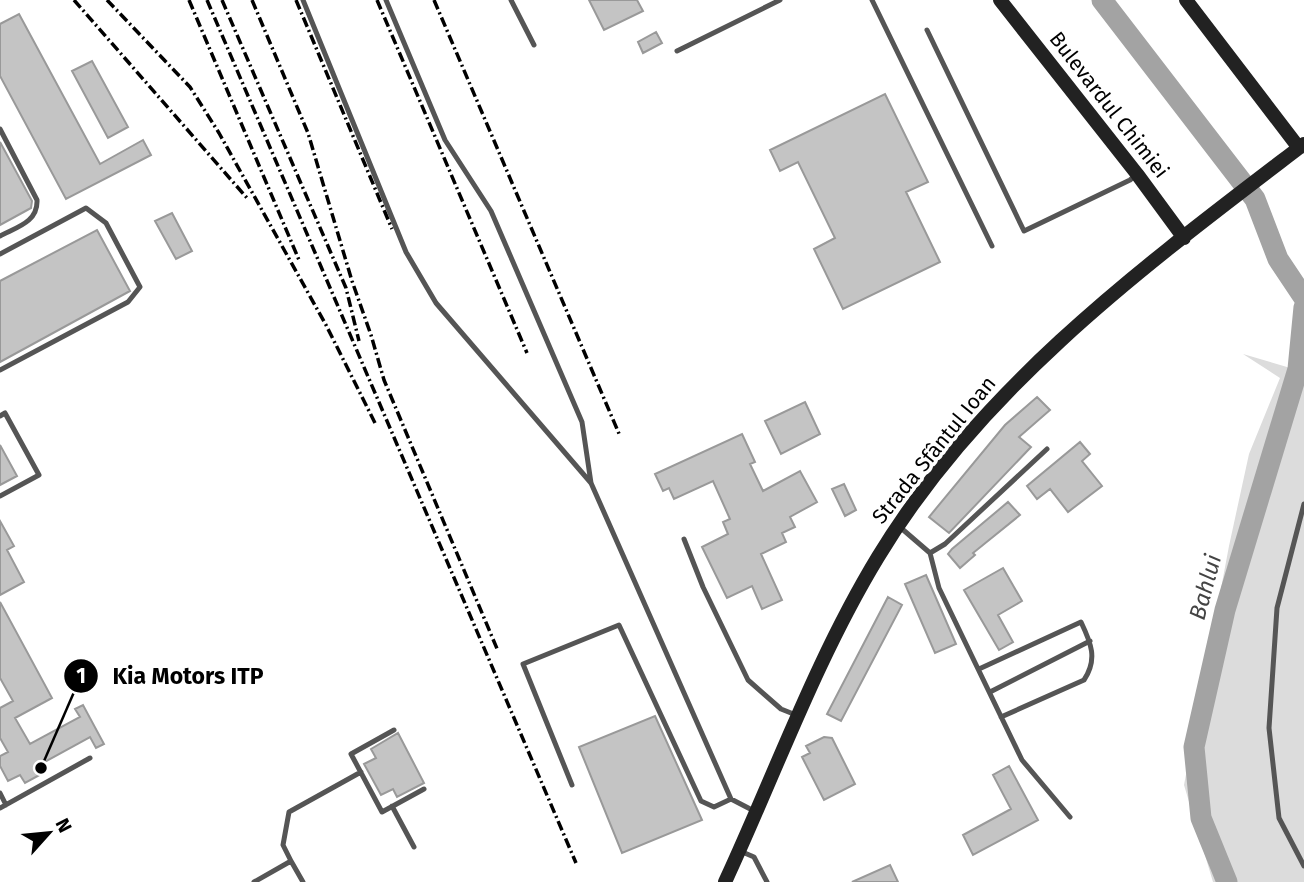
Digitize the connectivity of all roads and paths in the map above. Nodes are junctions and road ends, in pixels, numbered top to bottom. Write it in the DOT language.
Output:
graph roads {
  1 [pos="303,0"];
  2 [pos="386,0"];
  3 [pos="511,0"];
  4 [pos="780,0"];
  5 [pos="872,0"];
  6 [pos="1000,0"];
  7 [pos="1186,0"];
  8 [pos="927,30"];
  9 [pos="534,45"];
  10 [pos="677,51"];
  11 [pos="0,129"];
  12 [pos="1302,149"];
  13 [pos="1137,174"];
  14 [pos="0,236"];
  15 [pos="1184,237"];
  16 [pos="992,246"];
  17 [pos="0,254"];
  18 [pos="0,370"];
  19 [pos="0,416"];
  20 [pos="1047,449"];
  21 [pos="591,483"];
  22 [pos="0,496"];
  23 [pos="1304,504"];
  24 [pos="898,525"];
  25 [pos="684,539"];
  26 [pos="930,553"];
  27 [pos="1090,641"];
  28 [pos="979,669"];
  29 [pos="990,692"];
  30 [pos="799,715"];
  31 [pos="1002,716"];
  32 [pos="394,730"];
  33 [pos="90,758"];
  34 [pos="361,772"];
  35 [pos="572,785"];
  36 [pos="424,789"];
  37 [pos="0,793"];
  38 [pos="730,799"];
  39 [pos="3,806"];
  40 [pos="392,806"];
  41 [pos="757,813"];
  42 [pos="1070,817"];
  43 [pos="414,848"];
  44 [pos="740,850"];
  45 [pos="291,861"];
  46 [pos="1304,866"];
  47 [pos="254,882"];
  48 [pos="303,882"];
  49 [pos="725,882"];
  50 [pos="767,882"];
  1 -- 21 [label="lane"];
  2 -- 21 [label="lane"];
  3 -- 9 [label="lane"];
  4 -- 10 [label="lane"];
  5 -- 16 [label="lane"];
  6 -- 13 [label="main road, Bulevardul Chimiei"];
  7 -- 12 [label="main road"];
  8 -- 13 [label="lane"];
  11 -- 14 [label="lane"];
  12 -- 15 [label="main road, Strada Sfântul Ioan"];
  13 -- 15 [label="main road, Bulevardul Chimiei"];
  15 -- 24 [label="main road, Strada Sfântul Ioan"];
  17 -- 18 [label="lane"];
  19 -- 22 [label="lane"];
  20 -- 26 [label="lane"];
  21 -- 38 [label="lane"];
  23 -- 46 [label="lane"];
  24 -- 26 [label="lane"];
  24 -- 30 [label="main road, Strada Sfântul Ioan"];
  25 -- 30 [label="lane"];
  26 -- 28 [label="lane"];
  27 -- 28 [label="lane"];
  27 -- 29 [label="lane"];
  27 -- 31 [label="lane"];
  28 -- 29 [label="lane"];
  29 -- 31 [label="lane"];
  30 -- 41 [label="main road, Strada Sfântul Ioan"];
  31 -- 42 [label="lane"];
  32 -- 34 [label="lane"];
  33 -- 39 [label="lane"];
  34 -- 40 [label="lane"];
  34 -- 45 [label="lane"];
  35 -- 38 [label="lane"];
  36 -- 40 [label="lane"];
  37 -- 39 [label="lane"];
  38 -- 41 [label="lane"];
  40 -- 43 [label="lane"];
  41 -- 44 [label="main road, Strada Sfântul Ioan"];
  44 -- 49 [label="main road, Strada Sfântul Ioan"];
  44 -- 50 [label="lane"];
  45 -- 47 [label="lane"];
  45 -- 48 [label="lane"];
}
